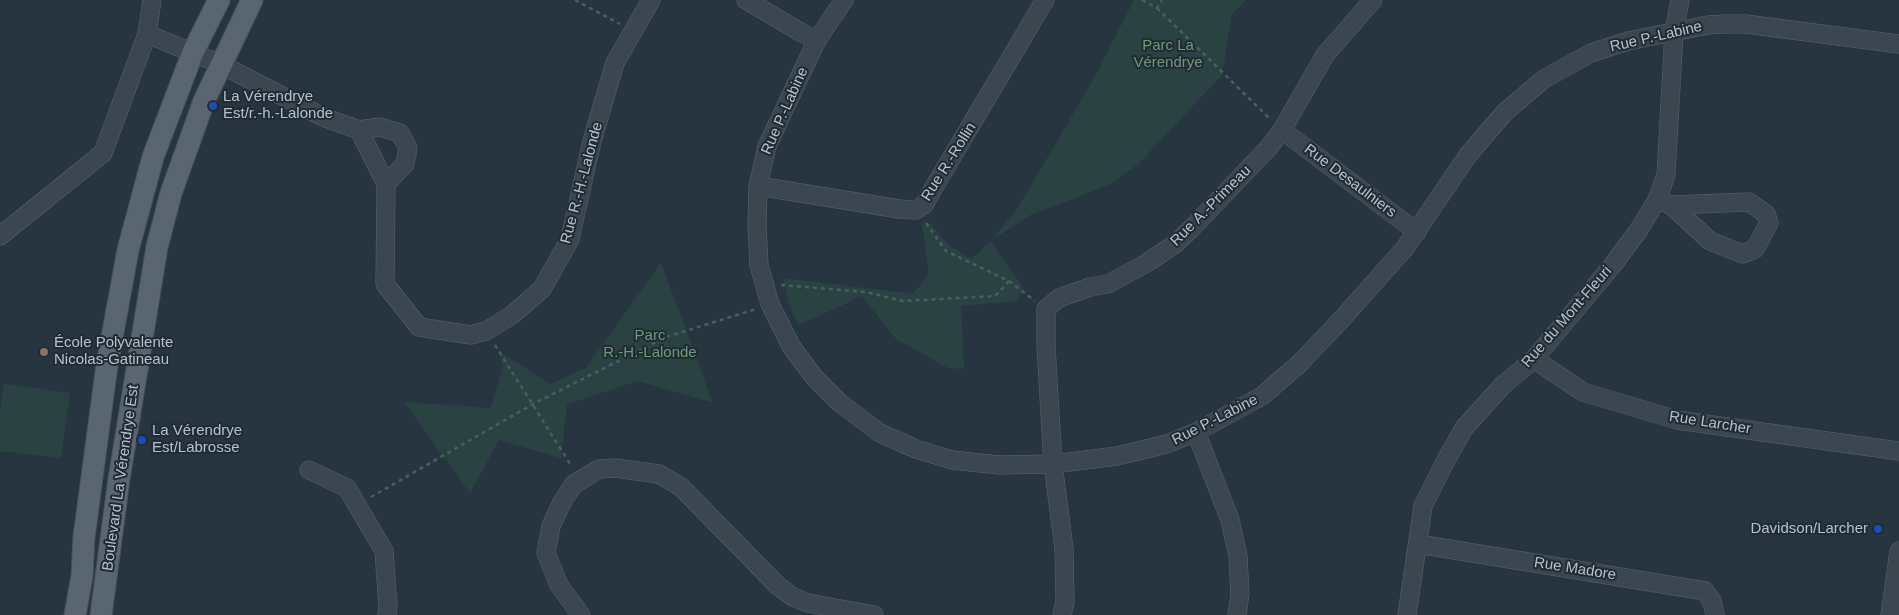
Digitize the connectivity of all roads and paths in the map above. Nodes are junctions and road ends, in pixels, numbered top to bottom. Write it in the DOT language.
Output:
graph roads {
  1 [pos="152,0"];
  2 [pos="219,0"];
  3 [pos="252,0"];
  4 [pos="575,0"];
  5 [pos="651,0"];
  6 [pos="746,0"];
  7 [pos="844,0"];
  8 [pos="1045,0"];
  9 [pos="1142,0"];
  10 [pos="1162,0"];
  11 [pos="1373,0"];
  12 [pos="1680,0"];
  13 [pos="1157,8"];
  14 [pos="632,31"];
  15 [pos="1674,32"];
  16 [pos="147,34"];
  17 [pos="817,40"];
  18 [pos="1899,44"];
  19 [pos="193,52"];
  20 [pos="220,64"];
  21 [pos="359,130"];
  22 [pos="1282,130"];
  23 [pos="386,184"];
  24 [pos="758,186"];
  25 [pos="1664,202"];
  26 [pos="916,210"];
  27 [pos="1417,232"];
  28 [pos="0,236"];
  29 [pos="1009,281"];
  30 [pos="764,284"];
  31 [pos="757,309"];
  32 [pos="1046,309"];
  33 [pos="486,331"];
  34 [pos="1534,359"];
  35 [pos="533,404"];
  36 [pos="1196,432"];
  37 [pos="1899,451"];
  38 [pos="1053,464"];
  39 [pos="309,470"];
  40 [pos="579,480"];
  41 [pos="357,505"];
  42 [pos="84,537"];
  43 [pos="1418,544"];
  44 [pos="1899,551"];
  45 [pos="110,557"];
  46 [pos="59,615"];
  47 [pos="75,615"];
  48 [pos="101,615"];
  49 [pos="111,615"];
  50 [pos="387,615"];
  51 [pos="581,615"];
  52 [pos="874,615"];
  53 [pos="1062,615"];
  54 [pos="1236,615"];
  55 [pos="1407,615"];
  56 [pos="1715,615"];
  57 [pos="1890,615"];
  1 -- 16 [label="street"];
  2 -- 19 [label="main road, Boulevard La Vérendrye Est"];
  3 -- 20 [label="main road, Boulevard La Vérendrye Est"];
  4 -- 14 [label="path"];
  5 -- 14 [label="street, Rue R.-H.-Lalonde"];
  6 -- 17 [label="street"];
  7 -- 17 [label="street, Rue P.-Labine"];
  8 -- 26 [label="street, Rue R.-Rollin"];
  9 -- 13 [label="path"];
  10 -- 13 [label="path"];
  11 -- 22 [label="street, Rue A.-Primeau"];
  12 -- 15 [label="street, Rue du Mont-Fleuri"];
  13 -- 22 [label="path"];
  14 -- 33 [label="street, Rue R.-H.-Lalonde"];
  15 -- 18 [label="street, Rue P.-Labine"];
  15 -- 25 [label="street, Rue du Mont-Fleuri"];
  15 -- 27 [label="street, Rue P.-Labine"];
  16 -- 19 [label="street"];
  16 -- 28 [label="street"];
  17 -- 24 [label="street, Rue P.-Labine"];
  19 -- 20 [label="street"];
  19 -- 42 [label="main road, Boulevard La Vérendrye Est"];
  20 -- 21 [label="street"];
  20 -- 45 [label="main road, Boulevard La Vérendrye Est"];
  21 -- 23 [label="street, Rue R.-H.-Lalonde"];
  21 -- 23 [label="street"];
  22 -- 27 [label="street, Rue Desaulniers"];
  22 -- 32 [label="street, Rue A.-Primeau"];
  23 -- 33 [label="street, Rue R.-H.-Lalonde"];
  24 -- 26 [label="street, Rue R.-Rollin"];
  24 -- 30 [label="street, Rue P.-Labine"];
  25 -- 25 [label="street"];
  25 -- 34 [label="street, Rue du Mont-Fleuri"];
  26 -- 29 [label="path"];
  27 -- 36 [label="street, Rue P.-Labine"];
  29 -- 30 [label="path"];
  29 -- 32 [label="path"];
  30 -- 38 [label="street, Rue P.-Labine"];
  31 -- 35 [label="path"];
  32 -- 38 [label="street"];
  33 -- 35 [label="path"];
  34 -- 37 [label="street, Rue Larcher"];
  34 -- 43 [label="street, Rue du Mont-Fleuri"];
  35 -- 40 [label="path"];
  35 -- 41 [label="path"];
  36 -- 38 [label="street, Rue P.-Labine"];
  36 -- 54 [label="street"];
  38 -- 53 [label="street"];
  39 -- 41 [label="street"];
  40 -- 51 [label="street"];
  40 -- 52 [label="street"];
  41 -- 50 [label="street"];
  42 -- 46 [label="main road"];
  42 -- 47 [label="main road, Boulevard La Vérendrye Est"];
  43 -- 55 [label="street, Rue du Mont-Fleuri"];
  43 -- 56 [label="street, Rue Madore"];
  44 -- 57 [label="street"];
  45 -- 48 [label="main road, Boulevard La Vérendrye Est"];
  45 -- 49 [label="main road"];
}
